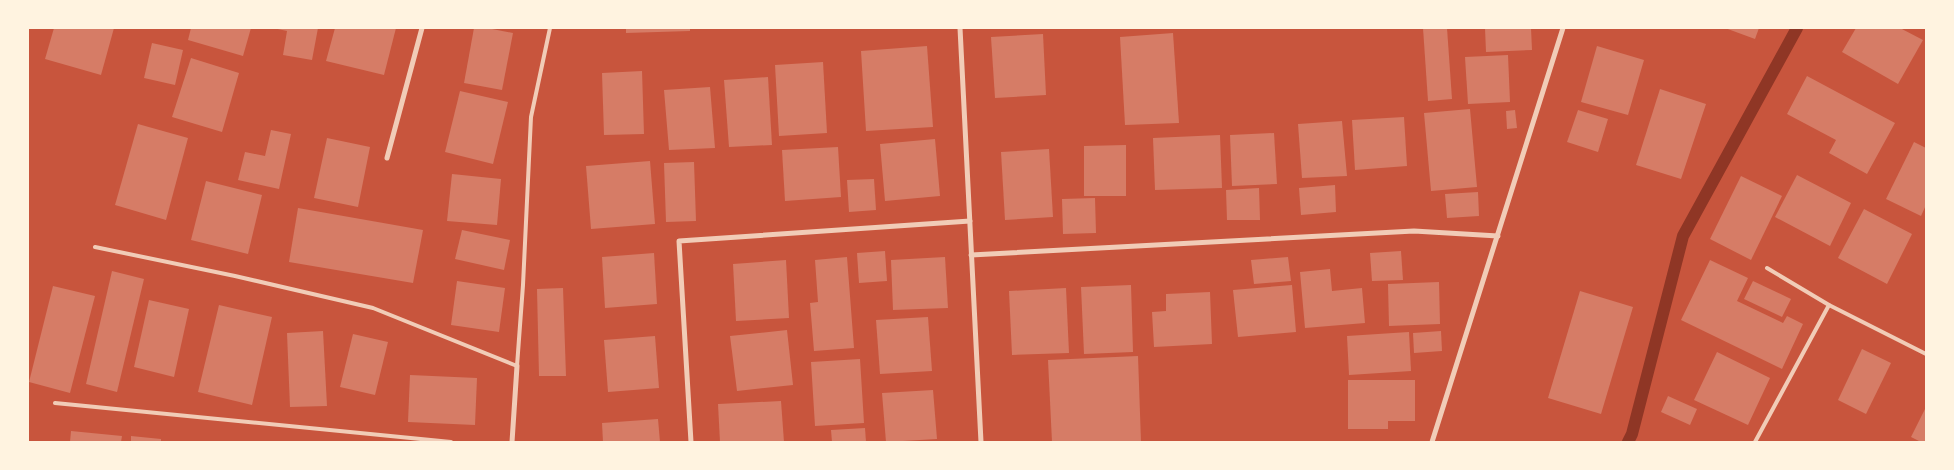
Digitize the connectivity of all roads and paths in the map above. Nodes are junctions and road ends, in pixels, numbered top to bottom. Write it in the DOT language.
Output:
graph roads {
  1 [pos="422,28"];
  2 [pos="550,28"];
  3 [pos="960,28"];
  4 [pos="1564,28"];
  5 [pos="387,158"];
  6 [pos="970,221"];
  7 [pos="1498,236"];
  8 [pos="95,247"];
  9 [pos="972,255"];
  10 [pos="1767,268"];
  11 [pos="1829,305"];
  12 [pos="1926,354"];
  13 [pos="517,366"];
  14 [pos="55,403"];
  15 [pos="451,442"];
  16 [pos="512,442"];
  17 [pos="691,442"];
  18 [pos="981,442"];
  19 [pos="1432,442"];
  20 [pos="1755,442"];
  1 -- 5 [label="street"];
  2 -- 13 [label="lane"];
  3 -- 6 [label="street"];
  4 -- 7 [label="street"];
  6 -- 9 [label="street"];
  6 -- 17 [label="street"];
  7 -- 9 [label="street"];
  7 -- 19 [label="street"];
  8 -- 13 [label="lane"];
  9 -- 18 [label="street"];
  10 -- 11 [label="lane"];
  11 -- 12 [label="lane"];
  11 -- 20 [label="lane"];
  13 -- 16 [label="street"];
  14 -- 15 [label="lane"];
}
